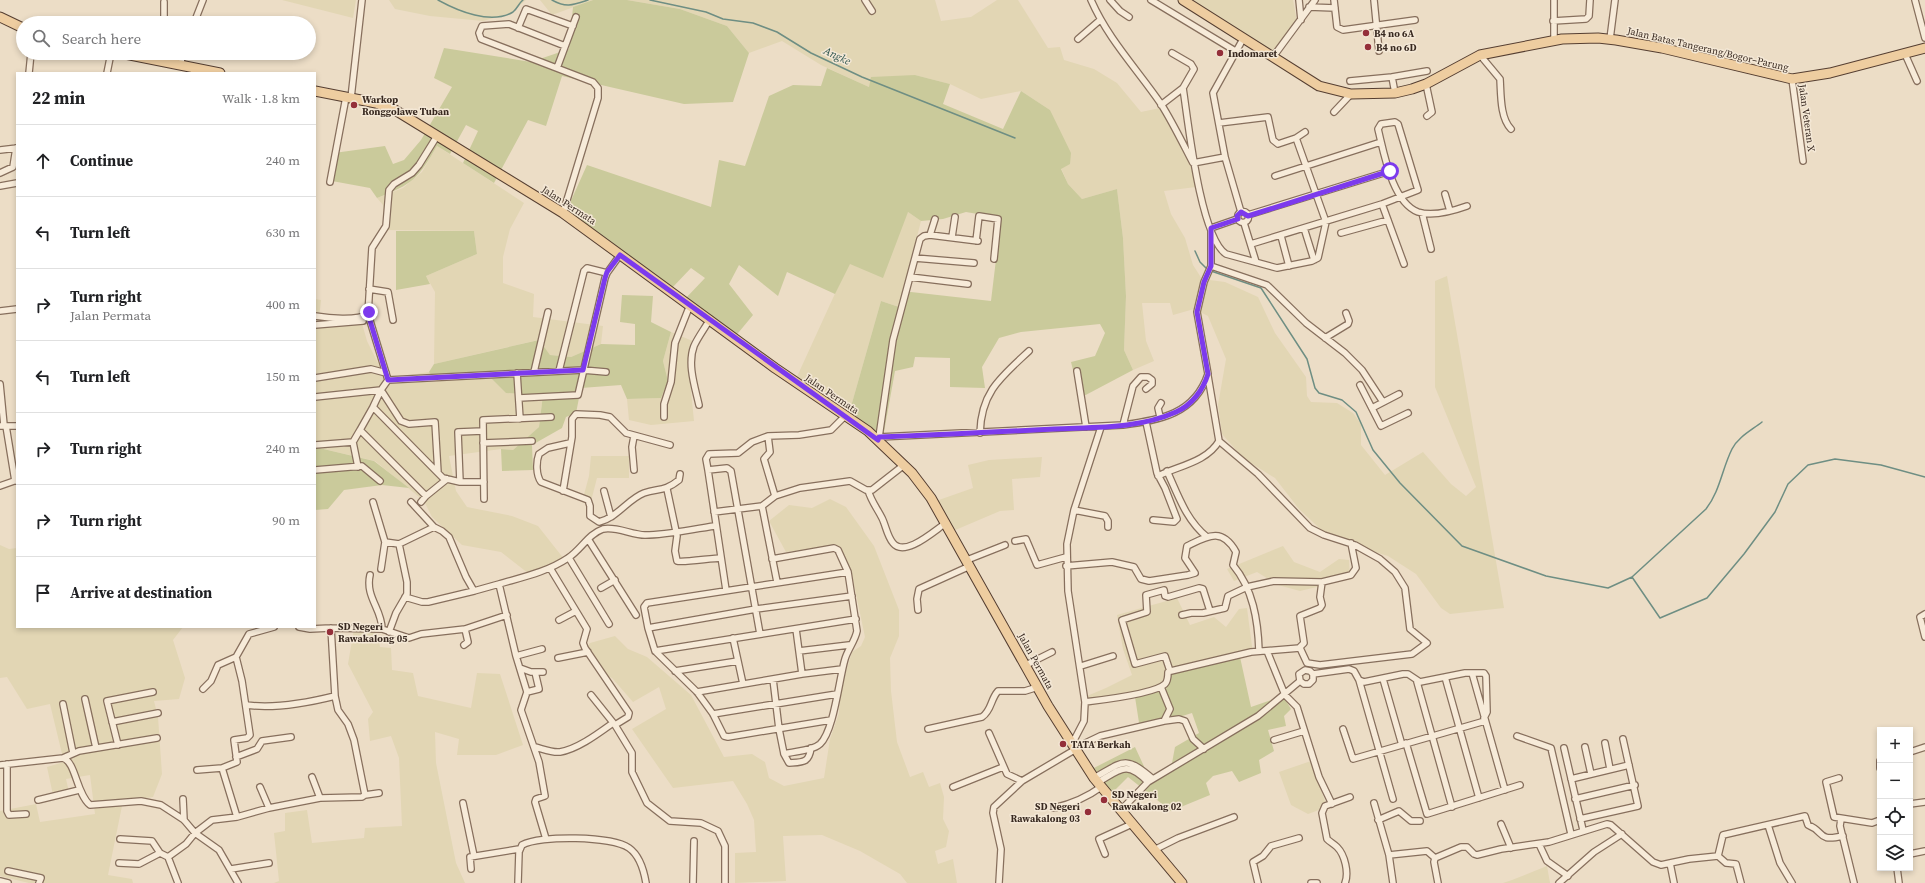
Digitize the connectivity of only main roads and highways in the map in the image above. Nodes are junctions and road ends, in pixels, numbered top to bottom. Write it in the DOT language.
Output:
graph roads {
  1 [pos="1183,0"];
  2 [pos="0,18"];
  3 [pos="16,25"];
  4 [pos="1925,48"];
  5 [pos="166,60"];
  6 [pos="214,72"];
  7 [pos="316,91"];
  8 [pos="1182,883"];
  1 -- 4 [label="main road, Jalan Batas Tangerang/Bogor–Parung"];
  2 -- 3 [label="main road"];
  5 -- 6 [label="main road"];
  7 -- 8 [label="main road, Jalan Permata"];
}
